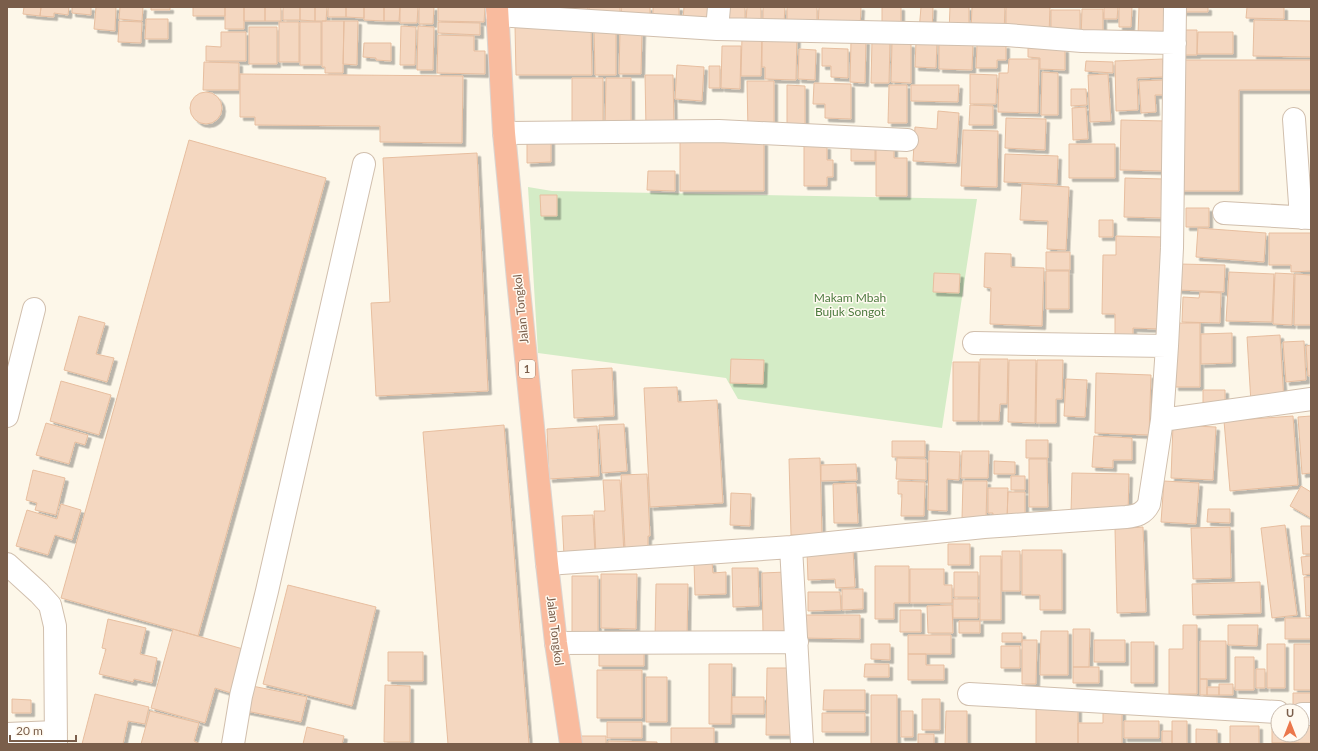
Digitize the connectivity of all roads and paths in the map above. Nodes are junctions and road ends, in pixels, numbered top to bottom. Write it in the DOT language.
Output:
graph roads {
  1 [pos="719,7"];
  2 [pos="1175,7"];
  3 [pos="497,11"];
  4 [pos="717,30"];
  5 [pos="1175,43"];
  6 [pos="1294,119"];
  7 [pos="504,132"];
  8 [pos="907,140"];
  9 [pos="364,164"];
  10 [pos="1224,213"];
  11 [pos="1306,218"];
  12 [pos="34,309"];
  13 [pos="974,343"];
  14 [pos="1167,346"];
  15 [pos="1311,399"];
  16 [pos="7,416"];
  17 [pos="1162,420"];
  18 [pos="791,547"];
  19 [pos="7,564"];
  20 [pos="547,564"];
  21 [pos="797,642"];
  22 [pos="556,643"];
  23 [pos="969,694"];
  24 [pos="1270,712"];
  25 [pos="7,734"];
  26 [pos="56,738"];
  27 [pos="569,739"];
  28 [pos="233,744"];
  29 [pos="802,744"];
  1 -- 4 [label="street"];
  2 -- 5 [label="street"];
  3 -- 4 [label="street"];
  3 -- 7 [label="highway, Jalan Tongkol / 1"];
  4 -- 5 [label="street"];
  5 -- 14 [label="street"];
  6 -- 11 [label="street"];
  7 -- 8 [label="street"];
  7 -- 20 [label="highway, Jalan Tongkol / 1"];
  9 -- 28 [label="street"];
  10 -- 11 [label="street"];
  12 -- 16 [label="street"];
  13 -- 14 [label="street"];
  14 -- 17 [label="street"];
  15 -- 17 [label="street"];
  17 -- 18 [label="street"];
  18 -- 20 [label="street"];
  18 -- 21 [label="street"];
  19 -- 26 [label="street"];
  20 -- 22 [label="highway, Jalan Tongkol / 1"];
  21 -- 22 [label="street"];
  21 -- 29 [label="street"];
  22 -- 27 [label="highway, Jalan Tongkol / 1"];
  23 -- 24 [label="street"];
  25 -- 26 [label="street"];
}
